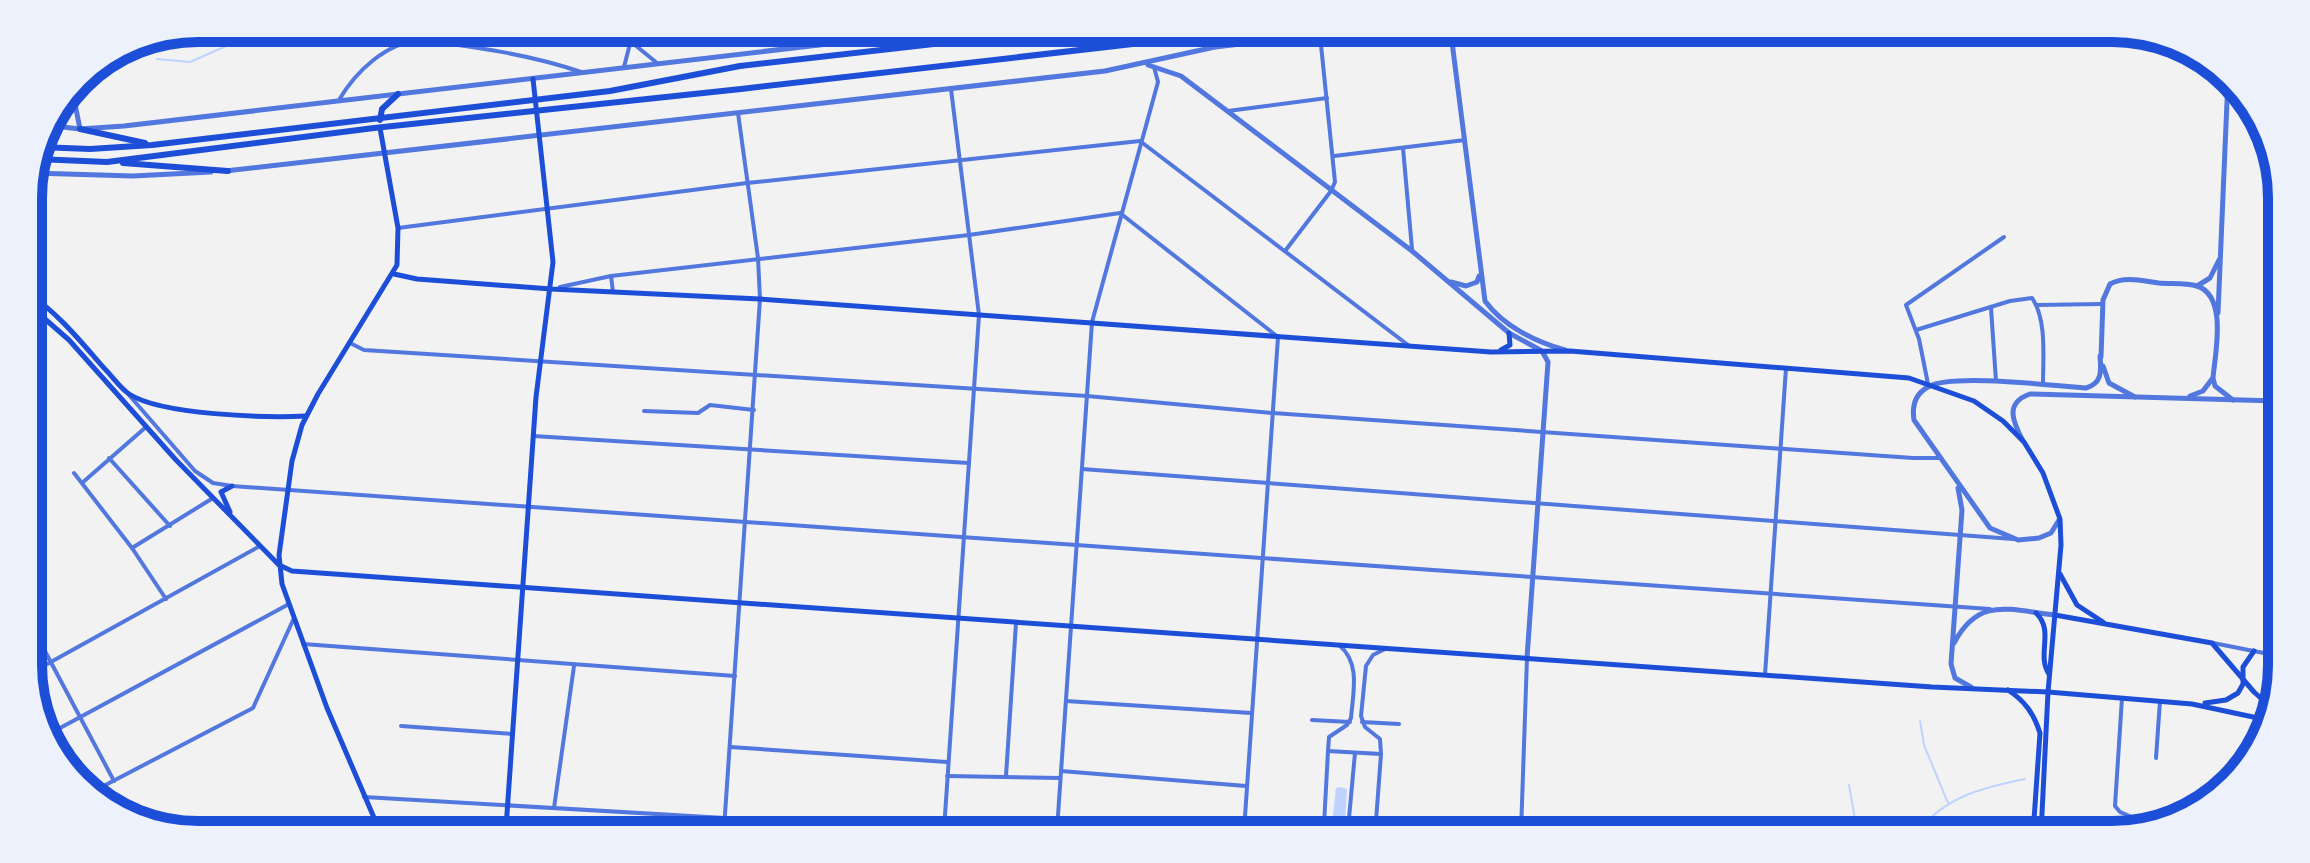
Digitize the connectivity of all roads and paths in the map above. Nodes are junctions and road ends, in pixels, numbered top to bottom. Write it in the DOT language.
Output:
graph roads {
  1 [pos="406,42"];
  2 [pos="434,42"];
  3 [pos="630,42"];
  4 [pos="635,42"];
  5 [pos="845,42"];
  6 [pos="952,42"];
  7 [pos="1148,42"];
  8 [pos="1259,42"];
  9 [pos="1321,42"];
  10 [pos="1452,42"];
  11 [pos="658,64"];
  12 [pos="1143,64"];
  13 [pos="1154,66"];
  14 [pos="624,67"];
  15 [pos="581,72"];
  16 [pos="1171,72"];
  17 [pos="533,79"];
  18 [pos="1158,82"];
  19 [pos="951,89"];
  20 [pos="398,94"];
  21 [pos="2227,94"];
  22 [pos="1327,98"];
  23 [pos="536,99"];
  24 [pos="339,100"];
  25 [pos="75,102"];
  26 [pos="538,111"];
  27 [pos="1226,111"];
  28 [pos="738,113"];
  29 [pos="380,117"];
  30 [pos="59,127"];
  31 [pos="380,128"];
  32 [pos="80,129"];
  33 [pos="541,137"];
  34 [pos="1465,140"];
  35 [pos="1140,141"];
  36 [pos="152,145"];
  37 [pos="51,147"];
  38 [pos="1403,148"];
  39 [pos="385,154"];
  40 [pos="1334,156"];
  41 [pos="47,159"];
  42 [pos="960,159"];
  43 [pos="107,162"];
  44 [pos="228,171"];
  45 [pos="44,173"];
  46 [pos="747,183"];
  47 [pos="1331,191"];
  48 [pos="548,210"];
  49 [pos="1120,213"];
  50 [pos="398,228"];
  51 [pos="969,235"];
  52 [pos="2004,237"];
  53 [pos="1285,251"];
  54 [pos="1412,251"];
  55 [pos="2221,255"];
  56 [pos="758,258"];
  57 [pos="1480,273"];
  58 [pos="394,274"];
  59 [pos="611,276"];
  60 [pos="1443,279"];
  61 [pos="2197,286"];
  62 [pos="551,289"];
  63 [pos="613,292"];
  64 [pos="760,299"];
  65 [pos="2102,304"];
  66 [pos="42,305"];
  67 [pos="2037,305"];
  68 [pos="1991,308"];
  69 [pos="979,315"];
  70 [pos="42,316"];
  71 [pos="1092,322"];
  72 [pos="2217,322"];
  73 [pos="1916,330"];
  74 [pos="1509,333"];
  75 [pos="1278,337"];
  76 [pos="350,343"];
  77 [pos="1410,346"];
  78 [pos="1542,351"];
  79 [pos="1570,351"];
  80 [pos="1491,352"];
  81 [pos="2100,356"];
  82 [pos="539,361"];
  83 [pos="1786,368"];
  84 [pos="757,377"];
  85 [pos="2213,378"];
  86 [pos="1996,383"];
  87 [pos="1930,384"];
  88 [pos="2043,386"];
  89 [pos="974,390"];
  90 [pos="128,394"];
  91 [pos="1087,396"];
  92 [pos="2135,397"];
  93 [pos="2186,397"];
  94 [pos="2233,400"];
  95 [pos="2268,401"];
  96 [pos="754,410"];
  97 [pos="644,411"];
  98 [pos="1273,413"];
  99 [pos="306,416"];
  100 [pos="146,427"];
  101 [pos="1544,431"];
  102 [pos="533,436"];
  103 [pos="2024,442"];
  104 [pos="751,448"];
  105 [pos="1783,448"];
  106 [pos="109,458"];
  107 [pos="1940,458"];
  108 [pos="969,463"];
  109 [pos="1082,469"];
  110 [pos="74,473"];
  111 [pos="82,483"];
  112 [pos="1957,483"];
  113 [pos="1269,484"];
  114 [pos="232,486"];
  115 [pos="288,490"];
  116 [pos="213,498"];
  117 [pos="1539,504"];
  118 [pos="528,508"];
  119 [pos="2060,519"];
  120 [pos="1777,520"];
  121 [pos="746,522"];
  122 [pos="238,523"];
  123 [pos="170,526"];
  124 [pos="1960,534"];
  125 [pos="965,537"];
  126 [pos="2018,540"];
  127 [pos="260,546"];
  128 [pos="1077,546"];
  129 [pos="132,548"];
  130 [pos="1263,559"];
  131 [pos="279,565"];
  132 [pos="2059,568"];
  133 [pos="1533,579"];
  134 [pos="523,588"];
  135 [pos="1773,593"];
  136 [pos="166,599"];
  137 [pos="289,604"];
  138 [pos="741,604"];
  139 [pos="1954,608"];
  140 [pos="2003,610"];
  141 [pos="2036,613"];
  142 [pos="2055,615"];
  143 [pos="294,618"];
  144 [pos="957,620"];
  145 [pos="1016,623"];
  146 [pos="2107,624"];
  147 [pos="1072,627"];
  148 [pos="1257,635"];
  149 [pos="2212,643"];
  150 [pos="303,644"];
  151 [pos="1337,644"];
  152 [pos="42,645"];
  153 [pos="1952,647"];
  154 [pos="1390,648"];
  155 [pos="2254,651"];
  156 [pos="2268,654"];
  157 [pos="1527,658"];
  158 [pos="51,662"];
  159 [pos="517,662"];
  160 [pos="574,666"];
  161 [pos="42,667"];
  162 [pos="1765,675"];
  163 [pos="2050,675"];
  164 [pos="735,676"];
  165 [pos="2243,679"];
  166 [pos="1976,688"];
  167 [pos="2007,690"];
  168 [pos="2048,692"];
  169 [pos="2122,698"];
  170 [pos="2264,700"];
  171 [pos="1066,701"];
  172 [pos="2160,701"];
  173 [pos="2192,704"];
  174 [pos="1251,713"];
  175 [pos="81,718"];
  176 [pos="2259,718"];
  177 [pos="1312,720"];
  178 [pos="1350,722"];
  179 [pos="1362,722"];
  180 [pos="1399,724"];
  181 [pos="401,726"];
  182 [pos="56,730"];
  183 [pos="513,734"];
  184 [pos="730,747"];
  185 [pos="1328,751"];
  186 [pos="1355,753"];
  187 [pos="1381,754"];
  188 [pos="2156,758"];
  189 [pos="948,762"];
  190 [pos="1061,771"];
  191 [pos="947,776"];
  192 [pos="1006,776"];
  193 [pos="1060,778"];
  194 [pos="114,781"];
  195 [pos="1246,786"];
  196 [pos="101,787"];
  197 [pos="364,797"];
  198 [pos="508,805"];
  199 [pos="554,808"];
  200 [pos="725,818"];
  201 [pos="2137,819"];
  202 [pos="375,821"];
  203 [pos="507,821"];
  204 [pos="725,821"];
  205 [pos="762,821"];
  206 [pos="944,821"];
  207 [pos="1058,821"];
  208 [pos="1244,821"];
  209 [pos="1322,821"];
  210 [pos="1349,821"];
  211 [pos="1376,821"];
  212 [pos="1521,821"];
  213 [pos="2034,821"];
  214 [pos="2042,821"];
  1 -- 24 [label="street"];
  2 -- 15 [label="street"];
  3 -- 14 [label="street"];
  4 -- 11 [label="street"];
  5 -- 11 [label="street"];
  6 -- 23 [label="main road"];
  7 -- 26 [label="main road"];
  8 -- 12 [label="street"];
  9 -- 22 [label="street"];
  10 -- 34 [label="street"];
  11 -- 14 [label="street"];
  12 -- 13 [label="street"];
  12 -- 19 [label="street"];
  13 -- 16 [label="street"];
  13 -- 18 [label="street"];
  14 -- 15 [label="street"];
  15 -- 17 [label="street"];
  16 -- 18 [label="street"];
  16 -- 27 [label="street"];
  17 -- 20 [label="street"];
  17 -- 23 [label="main road"];
  18 -- 35 [label="street"];
  19 -- 28 [label="street"];
  19 -- 42 [label="street"];
  20 -- 24 [label="street"];
  20 -- 29 [label="main road"];
  21 -- 55 [label="street"];
  22 -- 27 [label="street"];
  22 -- 40 [label="street"];
  23 -- 26 [label="main road"];
  23 -- 29 [label="main road"];
  24 -- 32 [label="street"];
  25 -- 32 [label="street"];
  26 -- 31 [label="main road"];
  26 -- 33 [label="main road"];
  27 -- 47 [label="street"];
  28 -- 33 [label="street"];
  28 -- 46 [label="street"];
  29 -- 31 [label="main road"];
  29 -- 36 [label="main road"];
  30 -- 32 [label="street"];
  31 -- 39 [label="main road"];
  31 -- 43 [label="main road"];
  32 -- 36 [label="main road"];
  33 -- 39 [label="street"];
  33 -- 48 [label="main road"];
  34 -- 38 [label="street"];
  34 -- 57 [label="street"];
  35 -- 42 [label="street"];
  35 -- 49 [label="street"];
  35 -- 53 [label="street"];
  36 -- 37 [label="main road"];
  38 -- 40 [label="street"];
  38 -- 54 [label="street"];
  39 -- 44 [label="street"];
  39 -- 50 [label="main road"];
  40 -- 47 [label="street"];
  41 -- 43 [label="main road"];
  42 -- 46 [label="street"];
  42 -- 51 [label="street"];
  43 -- 44 [label="main road"];
  44 -- 45 [label="street"];
  46 -- 48 [label="street"];
  46 -- 56 [label="street"];
  47 -- 53 [label="street"];
  47 -- 54 [label="street"];
  48 -- 50 [label="street"];
  48 -- 62 [label="main road"];
  49 -- 51 [label="street"];
  49 -- 71 [label="street"];
  49 -- 75 [label="street"];
  50 -- 58 [label="main road"];
  51 -- 56 [label="street"];
  51 -- 69 [label="street"];
  52 -- 73 [label="street"];
  53 -- 77 [label="street"];
  54 -- 60 [label="street"];
  55 -- 61 [label="street"];
  55 -- 72 [label="street"];
  56 -- 59 [label="street"];
  56 -- 64 [label="street"];
  57 -- 60 [label="street"];
  57 -- 79 [label="street"];
  58 -- 62 [label="main road"];
  58 -- 76 [label="main road"];
  59 -- 62 [label="street"];
  59 -- 63 [label="street"];
  60 -- 74 [label="street"];
  61 -- 65 [label="street"];
  61 -- 72 [label="street"];
  62 -- 63 [label="main road"];
  62 -- 82 [label="main road"];
  63 -- 64 [label="main road"];
  64 -- 69 [label="main road"];
  64 -- 84 [label="street"];
  65 -- 67 [label="street"];
  65 -- 81 [label="street"];
  66 -- 90 [label="main road"];
  67 -- 68 [label="street"];
  67 -- 88 [label="street"];
  68 -- 73 [label="street"];
  68 -- 86 [label="street"];
  69 -- 71 [label="main road"];
  69 -- 89 [label="street"];
  70 -- 100 [label="main road"];
  71 -- 75 [label="main road"];
  71 -- 91 [label="street"];
  72 -- 85 [label="street"];
  73 -- 87 [label="street"];
  74 -- 78 [label="street"];
  74 -- 80 [label="main road"];
  75 -- 77 [label="main road"];
  75 -- 98 [label="street"];
  76 -- 82 [label="street"];
  76 -- 99 [label="main road"];
  77 -- 80 [label="main road"];
  78 -- 79 [label="main road"];
  78 -- 80 [label="main road"];
  78 -- 101 [label="street"];
  79 -- 83 [label="main road"];
  81 -- 88 [label="street"];
  81 -- 92 [label="street"];
  82 -- 84 [label="street"];
  82 -- 102 [label="main road"];
  83 -- 87 [label="main road"];
  83 -- 105 [label="street"];
  84 -- 89 [label="street"];
  84 -- 96 [label="street"];
  85 -- 93 [label="street"];
  85 -- 94 [label="street"];
  86 -- 87 [label="street"];
  86 -- 88 [label="street"];
  87 -- 103 [label="main road"];
  87 -- 107 [label="street"];
  89 -- 91 [label="street"];
  89 -- 108 [label="street"];
  90 -- 99 [label="main road"];
  90 -- 114 [label="street"];
  91 -- 98 [label="street"];
  91 -- 109 [label="street"];
  92 -- 93 [label="street"];
  92 -- 103 [label="street"];
  93 -- 94 [label="street"];
  94 -- 95 [label="street"];
  96 -- 97 [label="street"];
  96 -- 104 [label="street"];
  98 -- 101 [label="street"];
  98 -- 113 [label="street"];
  99 -- 115 [label="main road"];
  100 -- 106 [label="street"];
  100 -- 116 [label="main road"];
  101 -- 105 [label="street"];
  101 -- 117 [label="street"];
  102 -- 104 [label="street"];
  102 -- 118 [label="main road"];
  103 -- 119 [label="main road"];
  104 -- 108 [label="street"];
  104 -- 121 [label="street"];
  105 -- 107 [label="street"];
  105 -- 120 [label="street"];
  106 -- 111 [label="street"];
  106 -- 123 [label="street"];
  107 -- 112 [label="street"];
  108 -- 125 [label="street"];
  109 -- 113 [label="street"];
  109 -- 128 [label="street"];
  110 -- 111 [label="street"];
  111 -- 129 [label="street"];
  112 -- 124 [label="street"];
  112 -- 126 [label="street"];
  113 -- 117 [label="street"];
  113 -- 130 [label="street"];
  114 -- 115 [label="street"];
  114 -- 122 [label="main road"];
  115 -- 118 [label="street"];
  115 -- 131 [label="main road"];
  116 -- 122 [label="main road"];
  116 -- 123 [label="street"];
  117 -- 120 [label="street"];
  117 -- 133 [label="street"];
  118 -- 121 [label="street"];
  118 -- 134 [label="main road"];
  119 -- 126 [label="street"];
  119 -- 132 [label="main road"];
  120 -- 124 [label="street"];
  120 -- 135 [label="street"];
  121 -- 125 [label="street"];
  121 -- 138 [label="street"];
  122 -- 127 [label="main road"];
  123 -- 129 [label="street"];
  124 -- 126 [label="street"];
  124 -- 139 [label="street"];
  125 -- 128 [label="street"];
  125 -- 144 [label="street"];
  127 -- 131 [label="main road"];
  127 -- 136 [label="street"];
  128 -- 130 [label="street"];
  128 -- 147 [label="street"];
  129 -- 136 [label="street"];
  130 -- 133 [label="street"];
  130 -- 148 [label="street"];
  131 -- 134 [label="main road"];
  131 -- 137 [label="main road"];
  132 -- 142 [label="main road"];
  132 -- 146 [label="main road"];
  133 -- 135 [label="street"];
  133 -- 157 [label="street"];
  134 -- 138 [label="main road"];
  134 -- 159 [label="main road"];
  135 -- 139 [label="street"];
  135 -- 162 [label="street"];
  136 -- 158 [label="street"];
  137 -- 143 [label="main road"];
  137 -- 175 [label="street"];
  138 -- 144 [label="main road"];
  138 -- 164 [label="street"];
  139 -- 140 [label="street"];
  139 -- 153 [label="street"];
  140 -- 141 [label="street"];
  140 -- 153 [label="street"];
  141 -- 142 [label="street"];
  141 -- 163 [label="main road"];
  142 -- 146 [label="main road"];
  142 -- 163 [label="main road"];
  143 -- 150 [label="main road"];
  143 -- 194 [label="street"];
  144 -- 145 [label="main road"];
  144 -- 189 [label="street"];
  145 -- 147 [label="main road"];
  145 -- 192 [label="street"];
  146 -- 149 [label="main road"];
  147 -- 148 [label="main road"];
  147 -- 171 [label="street"];
  148 -- 151 [label="main road"];
  148 -- 174 [label="street"];
  149 -- 155 [label="street"];
  149 -- 165 [label="main road"];
  150 -- 159 [label="street"];
  150 -- 197 [label="main road"];
  151 -- 154 [label="main road"];
  151 -- 178 [label="street"];
  152 -- 158 [label="street"];
  153 -- 166 [label="street"];
  154 -- 157 [label="main road"];
  154 -- 179 [label="street"];
  155 -- 156 [label="street"];
  155 -- 165 [label="main road"];
  157 -- 162 [label="main road"];
  157 -- 212 [label="street"];
  158 -- 161 [label="street"];
  158 -- 175 [label="street"];
  159 -- 160 [label="street"];
  159 -- 183 [label="main road"];
  160 -- 164 [label="street"];
  160 -- 199 [label="street"];
  162 -- 166 [label="main road"];
  163 -- 168 [label="main road"];
  164 -- 184 [label="street"];
  165 -- 170 [label="main road"];
  165 -- 173 [label="main road"];
  166 -- 167 [label="main road"];
  167 -- 168 [label="main road"];
  167 -- 213 [label="main road"];
  168 -- 169 [label="main road"];
  168 -- 214 [label="main road"];
  169 -- 172 [label="main road"];
  169 -- 201 [label="street"];
  171 -- 174 [label="street"];
  171 -- 190 [label="street"];
  172 -- 173 [label="main road"];
  172 -- 188 [label="street"];
  173 -- 176 [label="main road"];
  174 -- 195 [label="street"];
  175 -- 182 [label="street"];
  175 -- 194 [label="street"];
  177 -- 178 [label="street"];
  178 -- 185 [label="street"];
  179 -- 180 [label="street"];
  179 -- 187 [label="street"];
  181 -- 183 [label="street"];
  183 -- 198 [label="main road"];
  184 -- 189 [label="street"];
  184 -- 200 [label="street"];
  185 -- 186 [label="street"];
  185 -- 209 [label="street"];
  186 -- 187 [label="street"];
  186 -- 210 [label="street"];
  187 -- 211 [label="street"];
  189 -- 191 [label="street"];
  190 -- 193 [label="street"];
  190 -- 195 [label="street"];
  191 -- 192 [label="street"];
  191 -- 206 [label="street"];
  192 -- 193 [label="street"];
  193 -- 207 [label="street"];
  194 -- 196 [label="street"];
  195 -- 208 [label="street"];
  197 -- 198 [label="street"];
  197 -- 202 [label="main road"];
  198 -- 199 [label="street"];
  198 -- 203 [label="main road"];
  199 -- 200 [label="street"];
  200 -- 204 [label="street"];
  200 -- 205 [label="street"];
}
